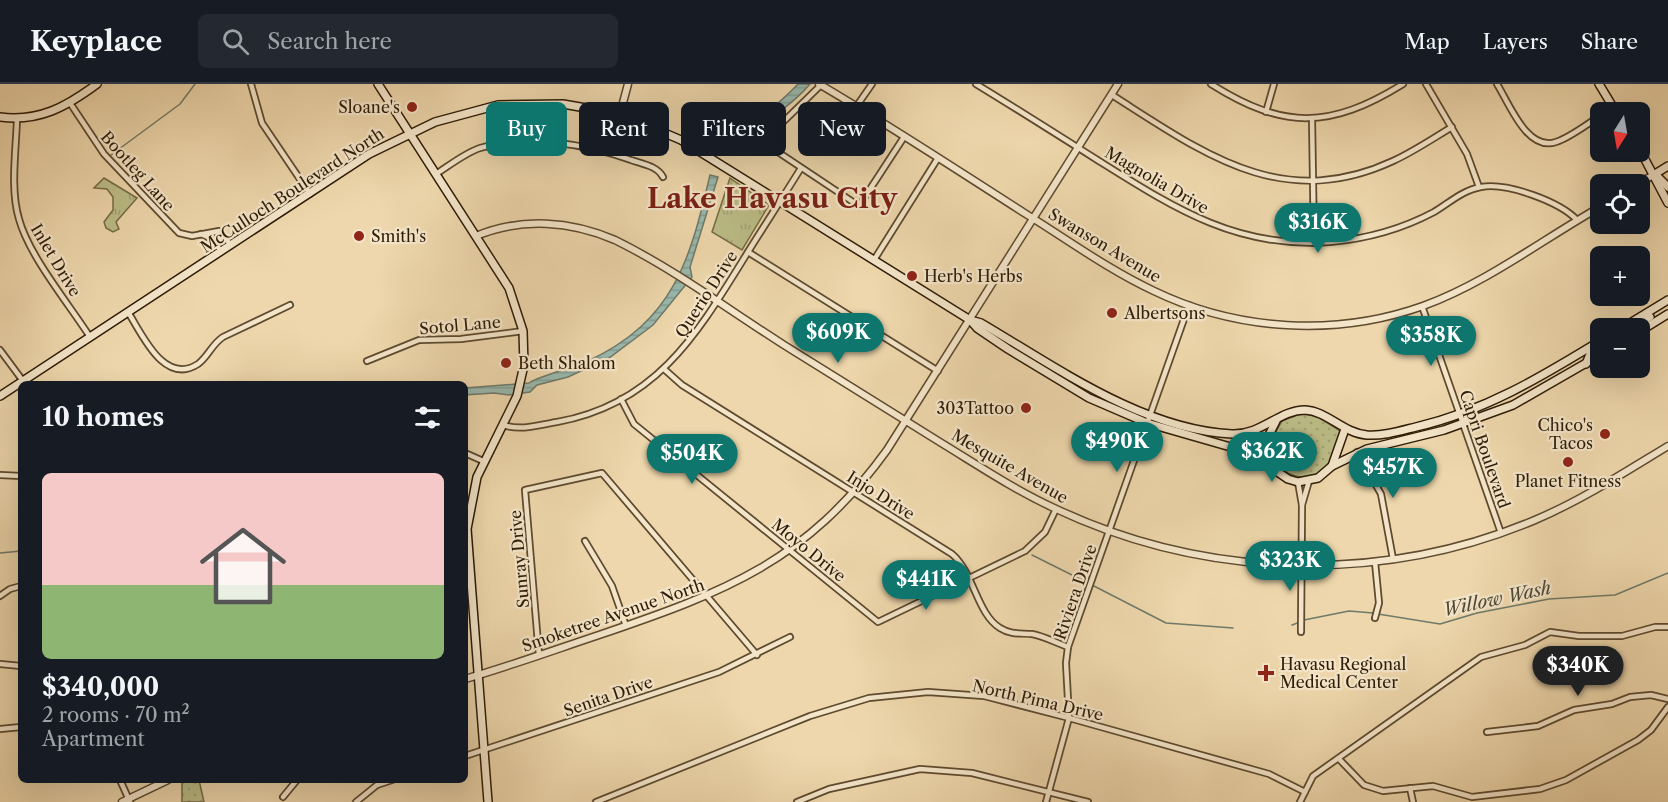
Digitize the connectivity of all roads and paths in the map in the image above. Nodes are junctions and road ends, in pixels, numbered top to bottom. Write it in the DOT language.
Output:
graph roads {
  1 [pos="97,84"];
  2 [pos="252,84"];
  3 [pos="378,84"];
  4 [pos="628,84"];
  5 [pos="872,84"];
  6 [pos="976,84"];
  7 [pos="1118,84"];
  8 [pos="1210,84"];
  9 [pos="1274,84"];
  10 [pos="1403,84"];
  11 [pos="1426,84"];
  12 [pos="1497,84"];
  13 [pos="1599,84"];
  14 [pos="820,85"];
  15 [pos="1112,94"];
  16 [pos="623,102"];
  17 [pos="848,102"];
  18 [pos="859,102"];
  19 [pos="1608,102"];
  20 [pos="70,104"];
  21 [pos="579,107"];
  22 [pos="1266,112"];
  23 [pos="0,117"];
  24 [pos="1311,118"];
  25 [pos="16,119"];
  26 [pos="1590,122"];
  27 [pos="886,126"];
  28 [pos="1452,127"];
  29 [pos="409,132"];
  30 [pos="669,135"];
  31 [pos="904,137"];
  32 [pos="1078,147"];
  33 [pos="938,158"];
  34 [pos="1648,162"];
  35 [pos="1668,166"];
  36 [pos="801,168"];
  37 [pos="436,174"];
  38 [pos="1655,174"];
  39 [pos="663,177"];
  40 [pos="1650,177"];
  41 [pos="1313,180"];
  42 [pos="1479,187"];
  43 [pos="1668,188"];
  44 [pos="310,194"];
  45 [pos="780,202"];
  46 [pos="1668,203"];
  47 [pos="1590,213"];
  48 [pos="1034,219"];
  49 [pos="1577,220"];
  50 [pos="201,234"];
  51 [pos="476,236"];
  52 [pos="1314,243"];
  53 [pos="231,245"];
  54 [pos="221,251"];
  55 [pos="748,252"];
  56 [pos="874,260"];
  57 [pos="717,302"];
  58 [pos="1666,302"];
  59 [pos="290,305"];
  60 [pos="1189,305"];
  61 [pos="1422,306"];
  62 [pos="128,312"];
  63 [pos="1668,314"];
  64 [pos="1639,318"];
  65 [pos="1647,318"];
  66 [pos="970,320"];
  67 [pos="1650,325"];
  68 [pos="523,331"];
  69 [pos="90,337"];
  70 [pos="1590,347"];
  71 [pos="0,350"];
  72 [pos="1590,354"];
  73 [pos="367,361"];
  74 [pos="1590,361"];
  75 [pos="1586,364"];
  76 [pos="664,369"];
  77 [pos="938,371"];
  78 [pos="1054,378"];
  79 [pos="22,381"];
  80 [pos="1081,383"];
  81 [pos="18,384"];
  82 [pos="0,396"];
  83 [pos="621,399"];
  84 [pos="1150,414"];
  85 [pos="1460,415"];
  86 [pos="906,421"];
  87 [pos="1276,421"];
  88 [pos="1147,423"];
  89 [pos="1463,424"];
  90 [pos="503,425"];
  91 [pos="1345,429"];
  92 [pos="1668,446"];
  93 [pos="1357,453"];
  94 [pos="468,454"];
  95 [pos="1258,457"];
  96 [pos="483,461"];
  97 [pos="1332,466"];
  98 [pos="0,475"];
  99 [pos="18,476"];
  100 [pos="1308,481"];
  101 [pos="1298,482"];
  102 [pos="854,492"];
  103 [pos="1302,505"];
  104 [pos="1056,509"];
  105 [pos="468,523"];
  106 [pos="1109,531"];
  107 [pos="1501,533"];
  108 [pos="585,541"];
  109 [pos="468,542"];
  110 [pos="790,550"];
  111 [pos="1393,559"];
  112 [pos="1375,562"];
  113 [pos="1301,566"];
  114 [pos="970,579"];
  115 [pos="18,587"];
  116 [pos="0,596"];
  117 [pos="708,596"];
  118 [pos="1376,618"];
  119 [pos="626,626"];
  120 [pos="1668,627"];
  121 [pos="1301,632"];
  122 [pos="790,637"];
  123 [pos="1068,647"];
  124 [pos="539,655"];
  125 [pos="757,655"];
  126 [pos="0,664"];
  127 [pos="18,666"];
  128 [pos="478,676"];
  129 [pos="468,678"];
  130 [pos="1668,699"];
  131 [pos="1668,707"];
  132 [pos="1069,718"];
  133 [pos="18,727"];
  134 [pos="0,729"];
  135 [pos="1487,732"];
  136 [pos="484,750"];
  137 [pos="468,755"];
  138 [pos="1339,759"];
  139 [pos="121,783"];
  140 [pos="162,783"];
  141 [pos="295,783"];
  142 [pos="383,783"];
  143 [pos="1410,789"];
  144 [pos="1049,791"];
  145 [pos="1305,792"];
  146 [pos="1489,795"];
  147 [pos="283,797"];
  148 [pos="127,801"];
  149 [pos="356,802"];
  150 [pos="488,802"];
  151 [pos="596,802"];
  152 [pos="796,802"];
  153 [pos="1046,802"];
  154 [pos="1088,802"];
  155 [pos="1300,802"];
  156 [pos="1413,802"];
  157 [pos="1490,802"];
  1 -- 20 [label="main road"];
  2 -- 44 [label="street"];
  3 -- 29 [label="main road"];
  4 -- 16 [label="street"];
  5 -- 18 [label="street"];
  6 -- 32 [label="street, Magnolia Drive"];
  7 -- 15 [label="street, Smoketree Avenue North"];
  8 -- 22 [label="street"];
  9 -- 22 [label="street"];
  10 -- 24 [label="street"];
  11 -- 28 [label="street"];
  12 -- 26 [label="street"];
  13 -- 19 [label="main road"];
  14 -- 17 [label="street, Swanson Avenue"];
  14 -- 36 [label="street"];
  15 -- 32 [label="street, Smoketree Avenue North"];
  15 -- 41 [label="street"];
  20 -- 25 [label="main road"];
  20 -- 50 [label="street, Bootleg Lane"];
  21 -- 29 [label="main road, McCulloch Boulevard North"];
  22 -- 24 [label="street"];
  23 -- 25 [label="main road"];
  24 -- 41 [label="street"];
  25 -- 69 [label="street, Inlet Drive"];
  27 -- 31 [label="street, Swanson Avenue"];
  28 -- 41 [label="street"];
  28 -- 42 [label="street"];
  29 -- 37 [label="main road"];
  29 -- 44 [label="main road, McCulloch Boulevard North"];
  30 -- 45 [label="main road, McCulloch Boulevard North"];
  31 -- 33 [label="street, Swanson Avenue"];
  31 -- 36 [label="street"];
  32 -- 48 [label="street, Smoketree Avenue North"];
  32 -- 52 [label="street, Magnolia Drive"];
  33 -- 48 [label="street, Swanson Avenue"];
  33 -- 56 [label="street"];
  34 -- 38 [label="main road"];
  35 -- 38 [label="main road"];
  36 -- 45 [label="street, Querio Drive"];
  37 -- 39 [label="street"];
  37 -- 51 [label="main road"];
  38 -- 40 [label="street"];
  38 -- 43 [label="main road"];
  38 -- 46 [label="main road"];
  41 -- 52 [label="street"];
  42 -- 49 [label="street"];
  42 -- 52 [label="street, Magnolia Drive"];
  44 -- 53 [label="main road, McCulloch Boulevard North"];
  45 -- 55 [label="street, Querio Drive"];
  45 -- 56 [label="main road, McCulloch Boulevard North"];
  47 -- 49 [label="street, Swanson Avenue"];
  48 -- 60 [label="street, Swanson Avenue"];
  48 -- 66 [label="street, Smoketree Avenue North"];
  49 -- 61 [label="street, Swanson Avenue"];
  50 -- 53 [label="street, Bootleg Lane"];
  50 -- 54 [label="street, Bootleg Lane"];
  51 -- 57 [label="street, Mesquite Avenue"];
  51 -- 68 [label="main road"];
  53 -- 54 [label="main road, McCulloch Boulevard North"];
  54 -- 62 [label="main road, McCulloch Boulevard North"];
  55 -- 57 [label="street, Querio Drive"];
  55 -- 77 [label="street"];
  56 -- 66 [label="main road, McCulloch Boulevard North"];
  57 -- 76 [label="street, Querio Drive"];
  57 -- 86 [label="street, Mesquite Avenue"];
  58 -- 64 [label="main road"];
  58 -- 65 [label="main road"];
  59 -- 62 [label="street"];
  60 -- 61 [label="street, Swanson Avenue"];
  60 -- 84 [label="street, Riviera Drive"];
  61 -- 85 [label="street, Capri Boulevard"];
  62 -- 69 [label="main road, McCulloch Boulevard North"];
  63 -- 67 [label="main road"];
  66 -- 77 [label="street, Smoketree Avenue North"];
  66 -- 78 [label="main road"];
  66 -- 80 [label="main road"];
  68 -- 73 [label="street, Sotol Lane"];
  68 -- 90 [label="main road"];
  69 -- 79 [label="main road, McCulloch Boulevard North"];
  70 -- 85 [label="main road"];
  71 -- 79 [label="street"];
  72 -- 75 [label="main road"];
  74 -- 75 [label="main road"];
  75 -- 89 [label="main road"];
  76 -- 83 [label="street, Querio Drive"];
  76 -- 102 [label="street, Injo Drive"];
  77 -- 86 [label="street, Smoketree Avenue North"];
  78 -- 80 [label="main road"];
  78 -- 88 [label="main road"];
  80 -- 84 [label="main road"];
  81 -- 82 [label="main road, McCulloch Boulevard North"];
  83 -- 90 [label="street, Querio Drive"];
  83 -- 110 [label="street, Moyo Drive"];
  84 -- 87 [label="main road"];
  84 -- 88 [label="street, Riviera Drive"];
  85 -- 89 [label="street, Capri Boulevard"];
  85 -- 91 [label="main road"];
  86 -- 102 [label="street, Smoketree Avenue North"];
  86 -- 104 [label="street, Mesquite Avenue"];
  87 -- 91 [label="main road"];
  87 -- 95 [label="main road"];
  88 -- 95 [label="main road"];
  88 -- 106 [label="street, Riviera Drive"];
  89 -- 93 [label="main road"];
  89 -- 107 [label="street, Capri Boulevard"];
  90 -- 96 [label="main road"];
  91 -- 97 [label="main road"];
  92 -- 107 [label="street, Mesquite Avenue"];
  93 -- 97 [label="main road"];
  93 -- 111 [label="street"];
  94 -- 96 [label="street"];
  95 -- 101 [label="main road"];
  96 -- 105 [label="main road"];
  97 -- 100 [label="main road"];
  98 -- 99 [label="street"];
  100 -- 101 [label="main road"];
  100 -- 103 [label="street"];
  101 -- 103 [label="street"];
  102 -- 110 [label="street, Smoketree Avenue North"];
  102 -- 114 [label="street, Injo Drive"];
  103 -- 113 [label="street"];
  104 -- 106 [label="street, Mesquite Avenue"];
  104 -- 114 [label="street, Moyo Drive"];
  106 -- 113 [label="street, Mesquite Avenue"];
  106 -- 123 [label="street, Riviera Drive"];
  107 -- 111 [label="street, Mesquite Avenue"];
  108 -- 119 [label="street"];
  109 -- 128 [label="main road"];
  110 -- 114 [label="street, Moyo Drive"];
  110 -- 117 [label="street, Smoketree Avenue North"];
  111 -- 112 [label="street, Mesquite Avenue"];
  112 -- 113 [label="street, Mesquite Avenue"];
  112 -- 118 [label="street"];
  113 -- 121 [label="street"];
  114 -- 123 [label="street, Injo Drive"];
  115 -- 116 [label="street"];
  117 -- 119 [label="street, Smoketree Avenue North"];
  117 -- 124 [label="street, Sunray Drive"];
  117 -- 125 [label="street, Sunray Drive"];
  119 -- 124 [label="street, Smoketree Avenue North"];
  120 -- 138 [label="street"];
  122 -- 125 [label="street, Senita Drive"];
  123 -- 132 [label="street, Riviera Drive"];
  124 -- 128 [label="street, Smoketree Avenue North"];
  125 -- 136 [label="street, Senita Drive"];
  126 -- 127 [label="street"];
  128 -- 129 [label="street, Smoketree Avenue North"];
  128 -- 136 [label="main road"];
  130 -- 135 [label="street"];
  131 -- 146 [label="street"];
  132 -- 144 [label="street, Riviera Drive"];
  132 -- 145 [label="street, North Pima Drive"];
  132 -- 151 [label="street, North Pima Drive"];
  133 -- 134 [label="street"];
  136 -- 137 [label="street, Senita Drive"];
  136 -- 150 [label="main road"];
  138 -- 143 [label="street"];
  138 -- 145 [label="street"];
  139 -- 148 [label="street"];
  140 -- 148 [label="street"];
  141 -- 147 [label="street"];
  142 -- 149 [label="street"];
  143 -- 146 [label="street"];
  143 -- 156 [label="street"];
  144 -- 152 [label="street"];
  144 -- 153 [label="street, Riviera Drive"];
  144 -- 154 [label="street"];
  145 -- 155 [label="street"];
  146 -- 157 [label="street"];
}
